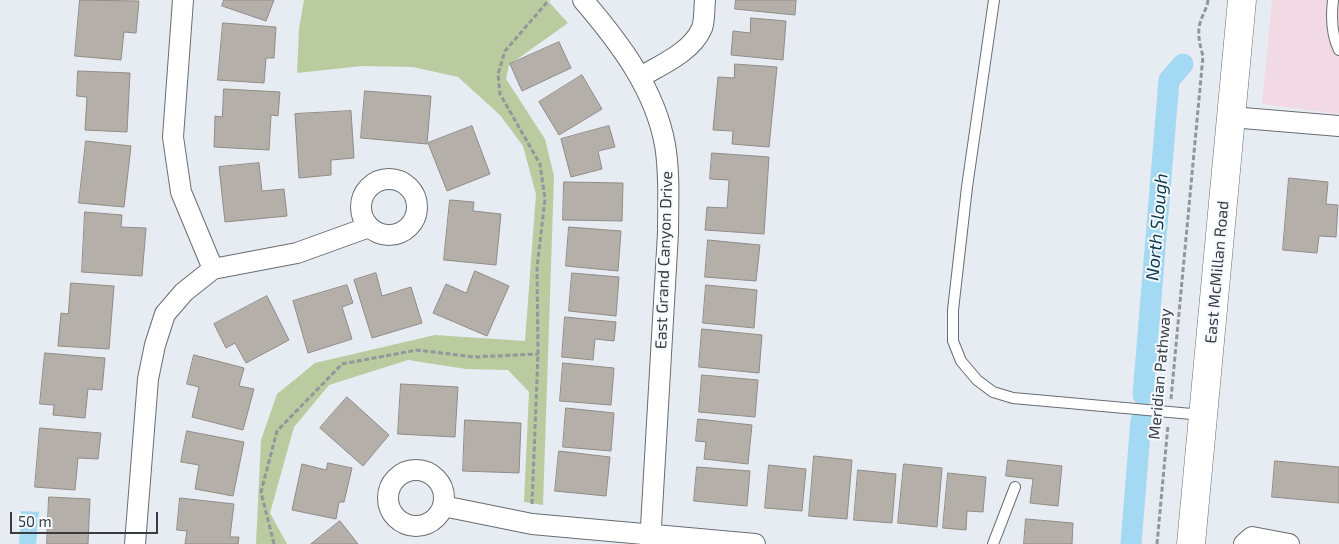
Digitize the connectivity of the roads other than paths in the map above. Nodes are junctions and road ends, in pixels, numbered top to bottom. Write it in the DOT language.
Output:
graph roads {
  1 [pos="183,0"];
  2 [pos="583,0"];
  3 [pos="705,0"];
  4 [pos="994,0"];
  5 [pos="1242,0"];
  6 [pos="1332,0"];
  7 [pos="1339,50"];
  8 [pos="640,77"];
  9 [pos="1231,117"];
  10 [pos="1339,126"];
  11 [pos="369,226"];
  12 [pos="213,269"];
  13 [pos="1204,415"];
  14 [pos="1015,487"];
  15 [pos="443,506"];
  16 [pos="650,540"];
  17 [pos="135,544"];
  18 [pos="755,544"];
  19 [pos="993,544"];
  20 [pos="1192,544"];
  21 [pos="1244,544"];
  22 [pos="1289,544"];
  1 -- 12 [label="street"];
  2 -- 8 [label="street, East Grand Canyon Drive"];
  3 -- 8 [label="street"];
  4 -- 13 [label="lane"];
  5 -- 9 [label="main road, East McMillan Road"];
  6 -- 7 [label="lane"];
  8 -- 16 [label="street, East Grand Canyon Drive"];
  9 -- 10 [label="street"];
  9 -- 13 [label="main road, East McMillan Road"];
  11 -- 12 [label="street"];
  12 -- 17 [label="street"];
  13 -- 20 [label="main road, East McMillan Road"];
  14 -- 19 [label="lane"];
  15 -- 16 [label="street"];
  16 -- 18 [label="street"];
  21 -- 22 [label="street"];
}
